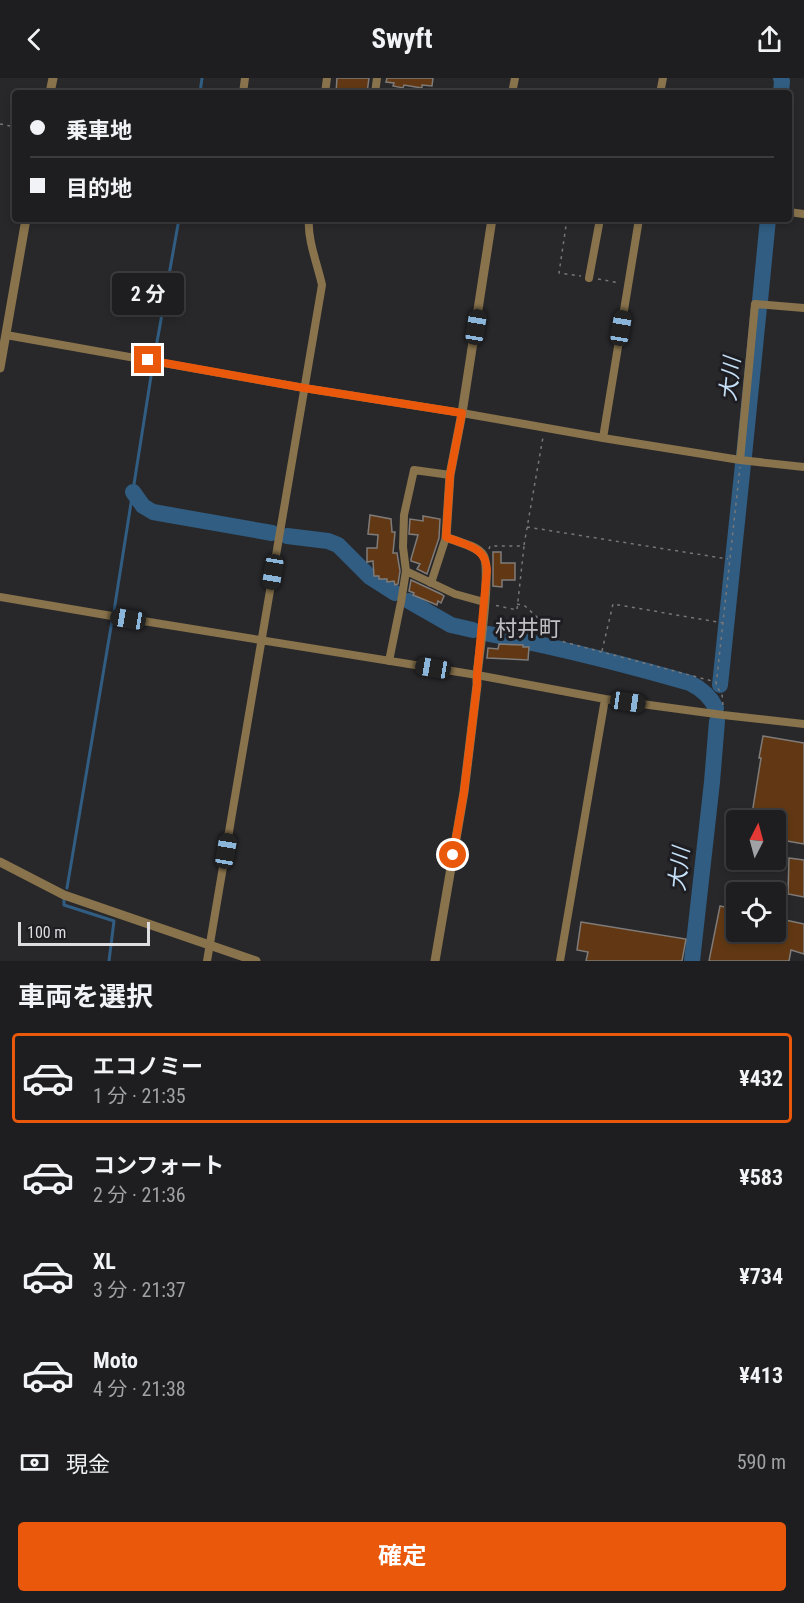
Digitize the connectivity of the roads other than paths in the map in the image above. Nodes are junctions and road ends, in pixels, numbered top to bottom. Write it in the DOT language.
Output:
graph roads {
  1 [pos="25,222"];
  2 [pos="309,222"];
  3 [pos="492,222"];
  4 [pos="599,222"];
  5 [pos="638,222"];
  6 [pos="589,278"];
  7 [pos="804,308"];
  8 [pos="6,335"];
  9 [pos="0,368"];
  10 [pos="304,388"];
  11 [pos="462,413"];
  12 [pos="603,438"];
  13 [pos="740,460"];
  14 [pos="804,466"];
  15 [pos="450,475"];
  16 [pos="446,537"];
  17 [pos="406,571"];
  18 [pos="431,583"];
  19 [pos="0,597"];
  20 [pos="484,602"];
  21 [pos="262,641"];
  22 [pos="389,661"];
  23 [pos="477,675"];
  24 [pos="604,699"];
  25 [pos="804,724"];
  26 [pos="0,862"];
  27 [pos="210,945"];
  28 [pos="207,961"];
  29 [pos="256,961"];
  30 [pos="435,961"];
  31 [pos="560,961"];
  1 -- 8 [label="street"];
  2 -- 10 [label="street"];
  3 -- 11 [label="street"];
  4 -- 6 [label="street"];
  5 -- 12 [label="street"];
  7 -- 13 [label="street"];
  8 -- 9 [label="street"];
  8 -- 10 [label="street"];
  10 -- 11 [label="street"];
  10 -- 21 [label="street"];
  11 -- 12 [label="street"];
  11 -- 15 [label="street"];
  12 -- 13 [label="street"];
  13 -- 14 [label="street"];
  15 -- 16 [label="street"];
  15 -- 17 [label="street"];
  16 -- 18 [label="street"];
  16 -- 20 [label="street"];
  17 -- 18 [label="street"];
  17 -- 22 [label="street"];
  18 -- 20 [label="street"];
  19 -- 21 [label="street"];
  20 -- 23 [label="street"];
  21 -- 22 [label="street"];
  21 -- 27 [label="street"];
  22 -- 23 [label="street"];
  23 -- 24 [label="street"];
  23 -- 30 [label="street"];
  24 -- 25 [label="street"];
  24 -- 31 [label="street"];
  26 -- 27 [label="street"];
  27 -- 28 [label="street"];
  27 -- 29 [label="street"];
}
